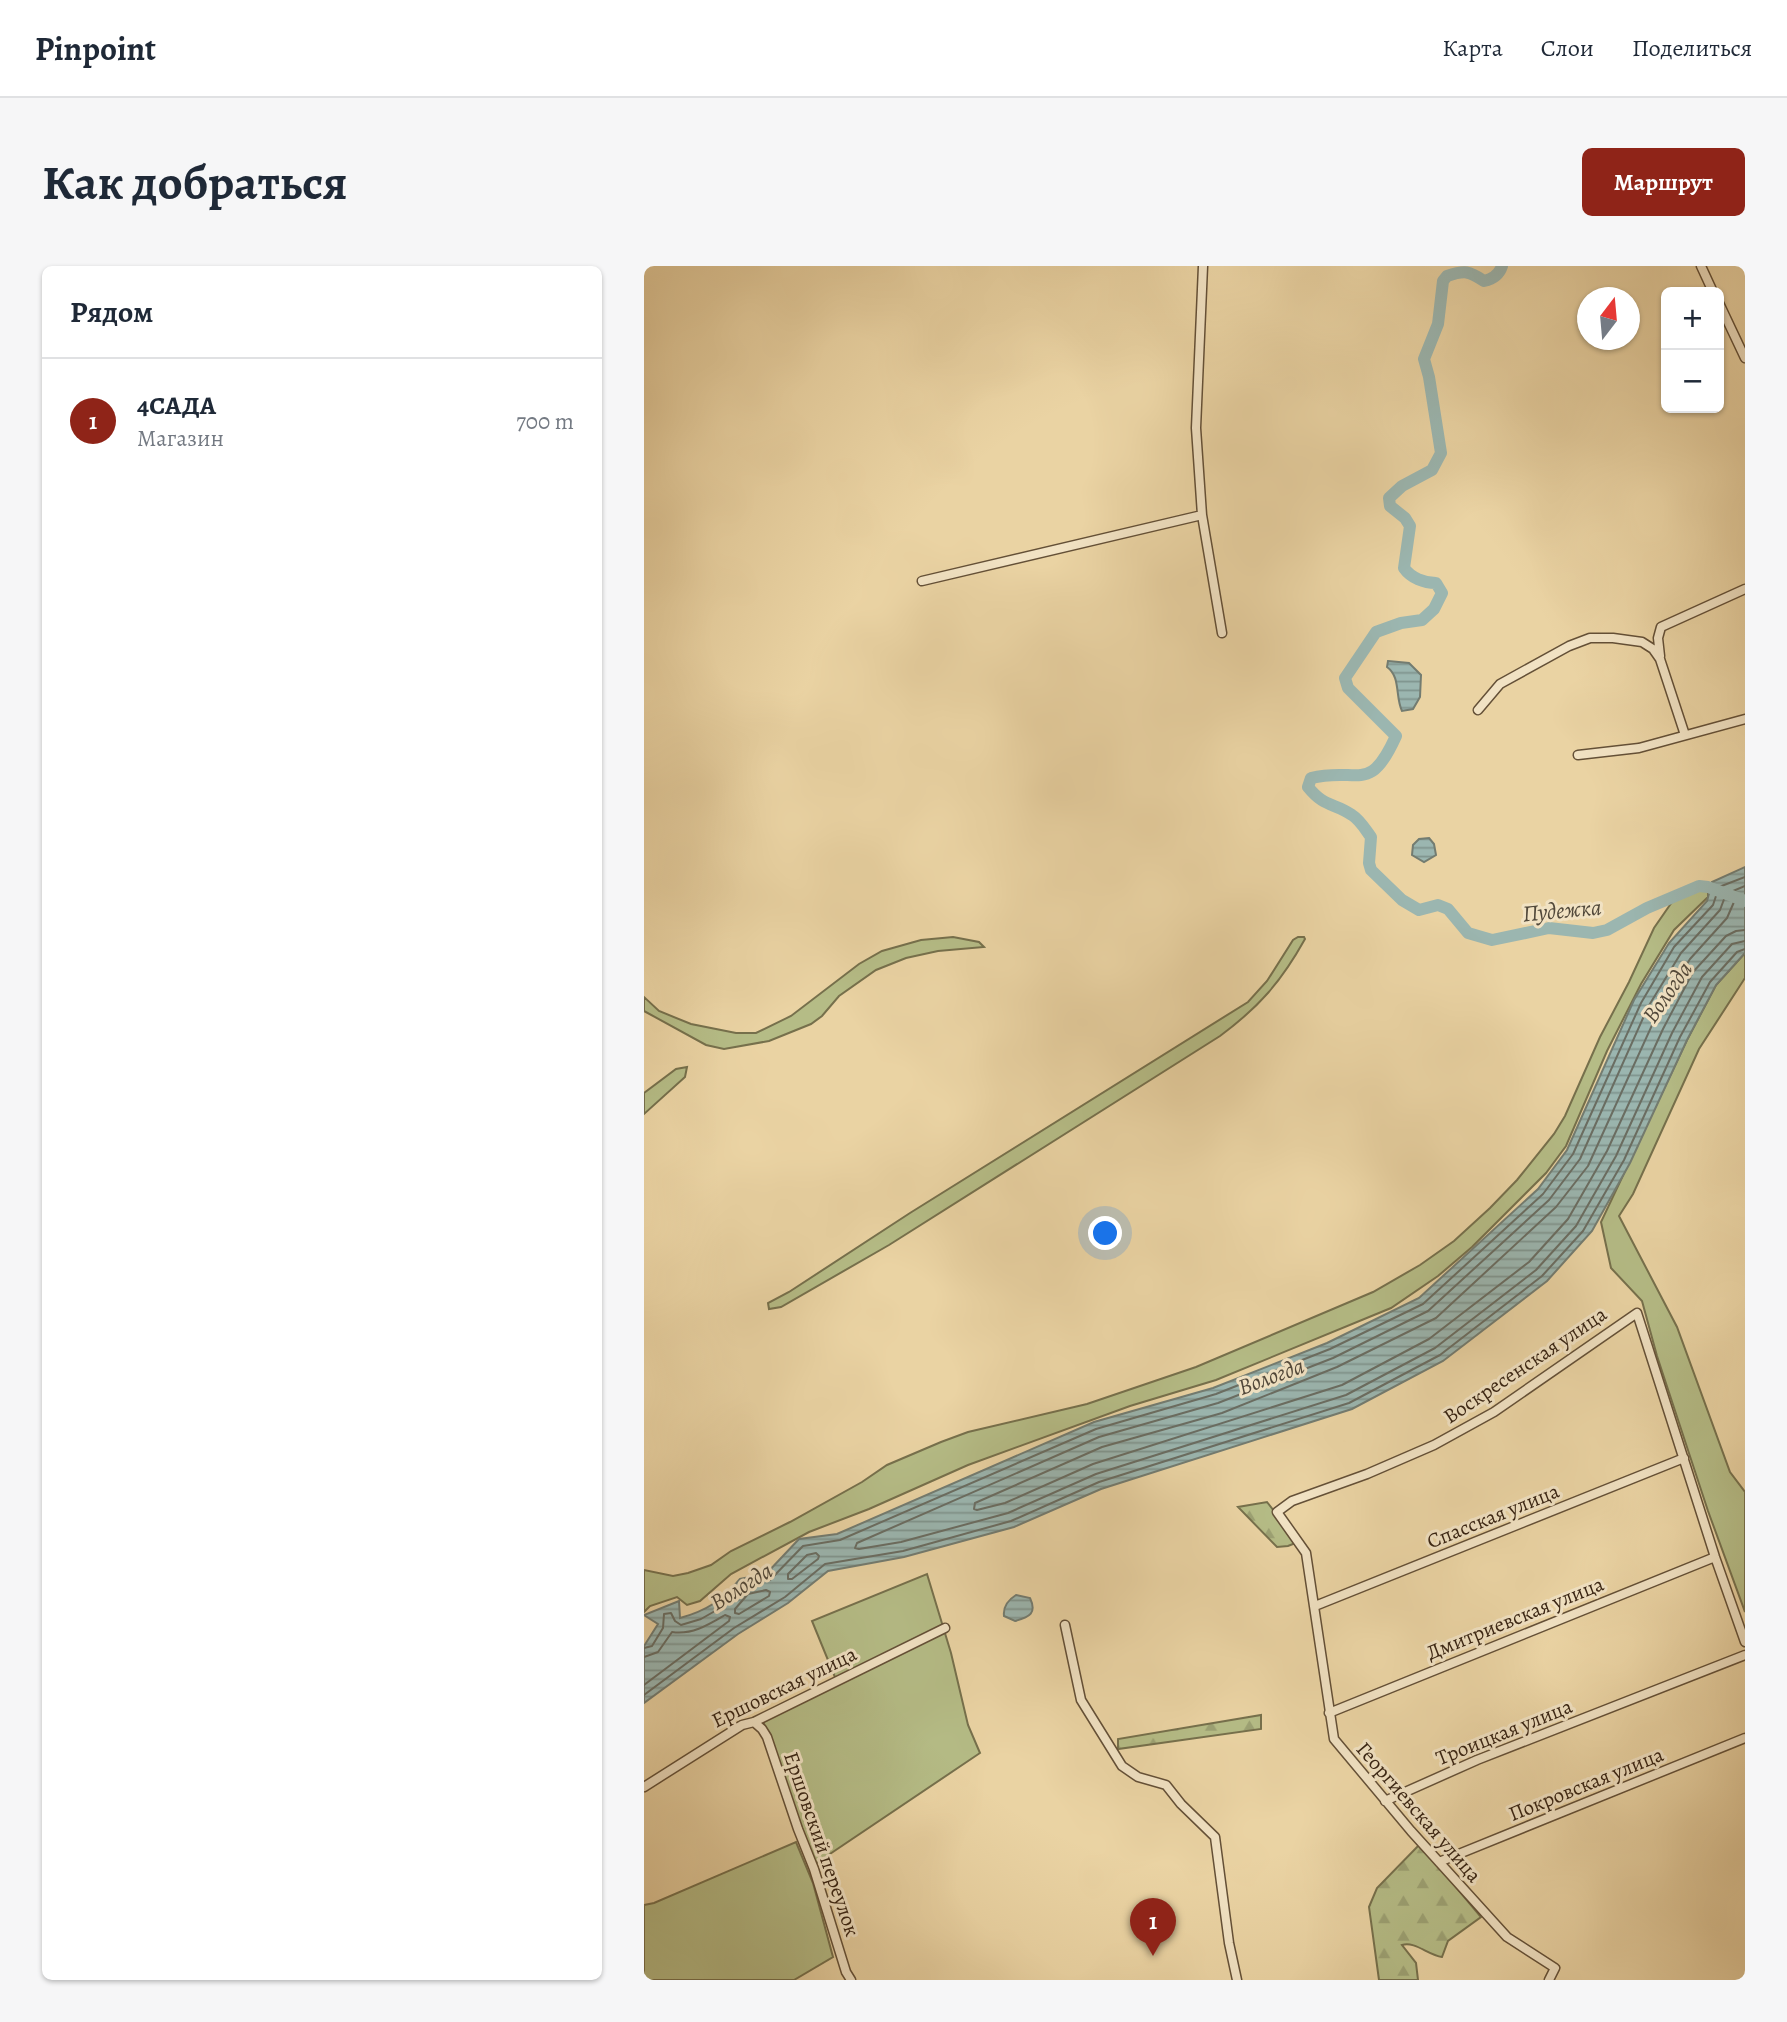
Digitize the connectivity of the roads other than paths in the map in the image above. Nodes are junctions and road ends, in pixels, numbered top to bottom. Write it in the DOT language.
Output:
graph roads {
  1 [pos="1203,266"];
  2 [pos="1701,266"];
  3 [pos="1711,287"];
  4 [pos="1724,314"];
  5 [pos="1745,358"];
  6 [pos="1202,515"];
  7 [pos="922,582"];
  8 [pos="1745,589"];
  9 [pos="1223,634"];
  10 [pos="1660,659"];
  11 [pos="1479,710"];
  12 [pos="1745,719"];
  13 [pos="1685,735"];
  14 [pos="1578,755"];
  15 [pos="1684,1458"];
  16 [pos="1277,1512"];
  17 [pos="1715,1557"];
  18 [pos="1315,1606"];
  19 [pos="1065,1625"];
  20 [pos="945,1628"];
  21 [pos="1745,1642"];
  22 [pos="1745,1655"];
  23 [pos="1329,1713"];
  24 [pos="754,1722"];
  25 [pos="1745,1738"];
  26 [pos="644,1787"];
  27 [pos="1385,1801"];
  28 [pos="1439,1862"];
  29 [pos="850,1980"];
  30 [pos="1237,1980"];
  31 [pos="1549,1980"];
  1 -- 6 [label="street"];
  2 -- 3 [label="street"];
  4 -- 5 [label="street"];
  6 -- 7 [label="street"];
  6 -- 9 [label="street"];
  8 -- 10 [label="street"];
  10 -- 11 [label="street"];
  10 -- 13 [label="street"];
  12 -- 13 [label="street"];
  13 -- 14 [label="street"];
  15 -- 16 [label="street, Воскресенская улица"];
  15 -- 17 [label="street"];
  15 -- 18 [label="street, Спасская улица"];
  16 -- 18 [label="street, Георгиевская улица"];
  17 -- 21 [label="street"];
  17 -- 23 [label="street, Дмитриевская улица"];
  18 -- 23 [label="street, Георгиевская улица"];
  19 -- 30 [label="street"];
  20 -- 24 [label="street, Ершовская улица"];
  22 -- 27 [label="street, Троицкая улица"];
  23 -- 27 [label="street, Георгиевская улица"];
  24 -- 26 [label="street, Ершовская улица"];
  24 -- 29 [label="street, Ершовский переулок"];
  25 -- 28 [label="street, Покровская улица"];
  27 -- 28 [label="street, Георгиевская улица"];
  28 -- 31 [label="street, Георгиевская улица"];
}
